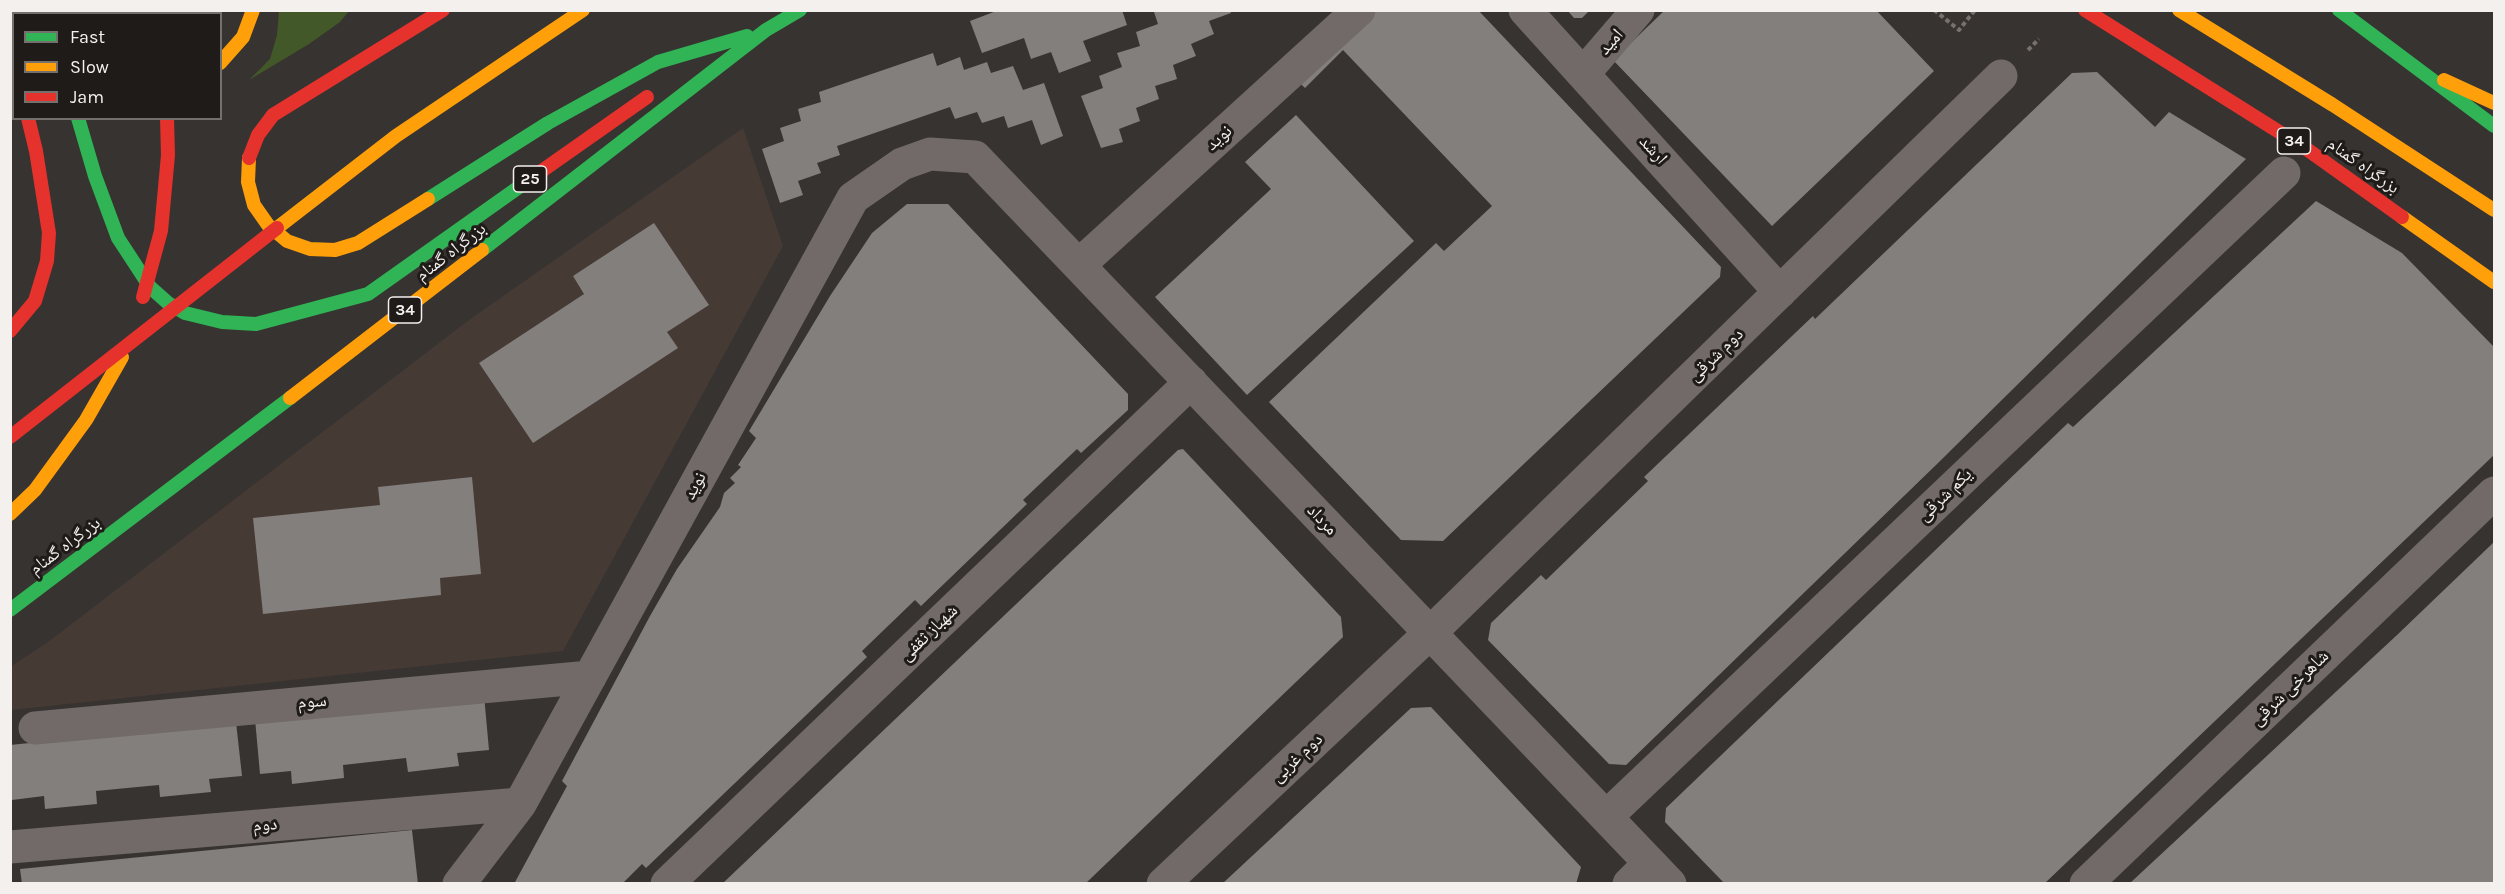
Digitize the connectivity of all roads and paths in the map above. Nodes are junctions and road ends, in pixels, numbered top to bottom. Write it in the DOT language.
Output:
graph roads {
  1 [pos="253,10"];
  2 [pos="443,10"];
  3 [pos="583,10"];
  4 [pos="800,10"];
  5 [pos="1359,10"];
  6 [pos="1525,10"];
  7 [pos="1638,10"];
  8 [pos="1934,10"];
  9 [pos="1975,10"];
  10 [pos="2085,10"];
  11 [pos="2179,10"];
  12 [pos="2342,12"];
  13 [pos="766,30"];
  14 [pos="222,61"];
  15 [pos="2421,70"];
  16 [pos="1584,73"];
  17 [pos="2001,76"];
  18 [pos="683,77"];
  19 [pos="662,88"];
  20 [pos="2494,103"];
  21 [pos="28,120"];
  22 [pos="79,120"];
  23 [pos="167,120"];
  24 [pos="2494,126"];
  25 [pos="975,157"];
  26 [pos="2284,173"];
  27 [pos="2494,210"];
  28 [pos="1079,265"];
  29 [pos="2494,282"];
  30 [pos="1780,292"];
  31 [pos="10,332"];
  32 [pos="1191,382"];
  33 [pos="10,437"];
  34 [pos="2494,494"];
  35 [pos="10,514"];
  36 [pos="10,610"];
  37 [pos="1430,633"];
  38 [pos="590,677"];
  39 [pos="35,728"];
  40 [pos="520,804"];
  41 [pos="1606,817"];
  42 [pos="10,847"];
  43 [pos="1650,877"];
  44 [pos="459,884"];
  45 [pos="667,884"];
  46 [pos="1163,884"];
  47 [pos="2086,884"];
  1 -- 14 [label="main road"];
  2 -- 13 [label="main road"];
  3 -- 33 [label="main road"];
  4 -- 13 [label="main road, بزرگراه گمنام / 34"];
  5 -- 28 [label="street, نوید"];
  6 -- 16 [label="street, ارشد"];
  7 -- 16 [label="street, امید"];
  8 -- 9 [label="path"];
  10 -- 29 [label="main road, بزرگراه گمنام / 34"];
  11 -- 27 [label="main road"];
  12 -- 15 [label="main road"];
  13 -- 18 [label="main road"];
  13 -- 36 [label="main road, بزرگراه گمنام / 34"];
  15 -- 20 [label="main road"];
  15 -- 24 [label="main road"];
  16 -- 30 [label="street, ارشد"];
  17 -- 30 [label="street, دوم شرقی"];
  19 -- 22 [label="main road, 25"];
  21 -- 31 [label="main road"];
  23 -- 35 [label="main road"];
  25 -- 28 [label="street, مرداد"];
  25 -- 38 [label="street, نوید"];
  26 -- 41 [label="street, یکم شرقی"];
  28 -- 32 [label="street, مرداد"];
  30 -- 37 [label="street, دوم شرقی"];
  32 -- 37 [label="street, مرداد"];
  32 -- 45 [label="street, شهباز ثقفی"];
  34 -- 47 [label="street, شاهرخی شرقی"];
  37 -- 41 [label="street, مرداد"];
  37 -- 46 [label="street, دوم غربی"];
  38 -- 39 [label="street, سوم"];
  38 -- 40 [label="street, نوید"];
  40 -- 42 [label="street, دوم"];
  40 -- 44 [label="street, نوید"];
  41 -- 43 [label="street, مرداد"];
}
